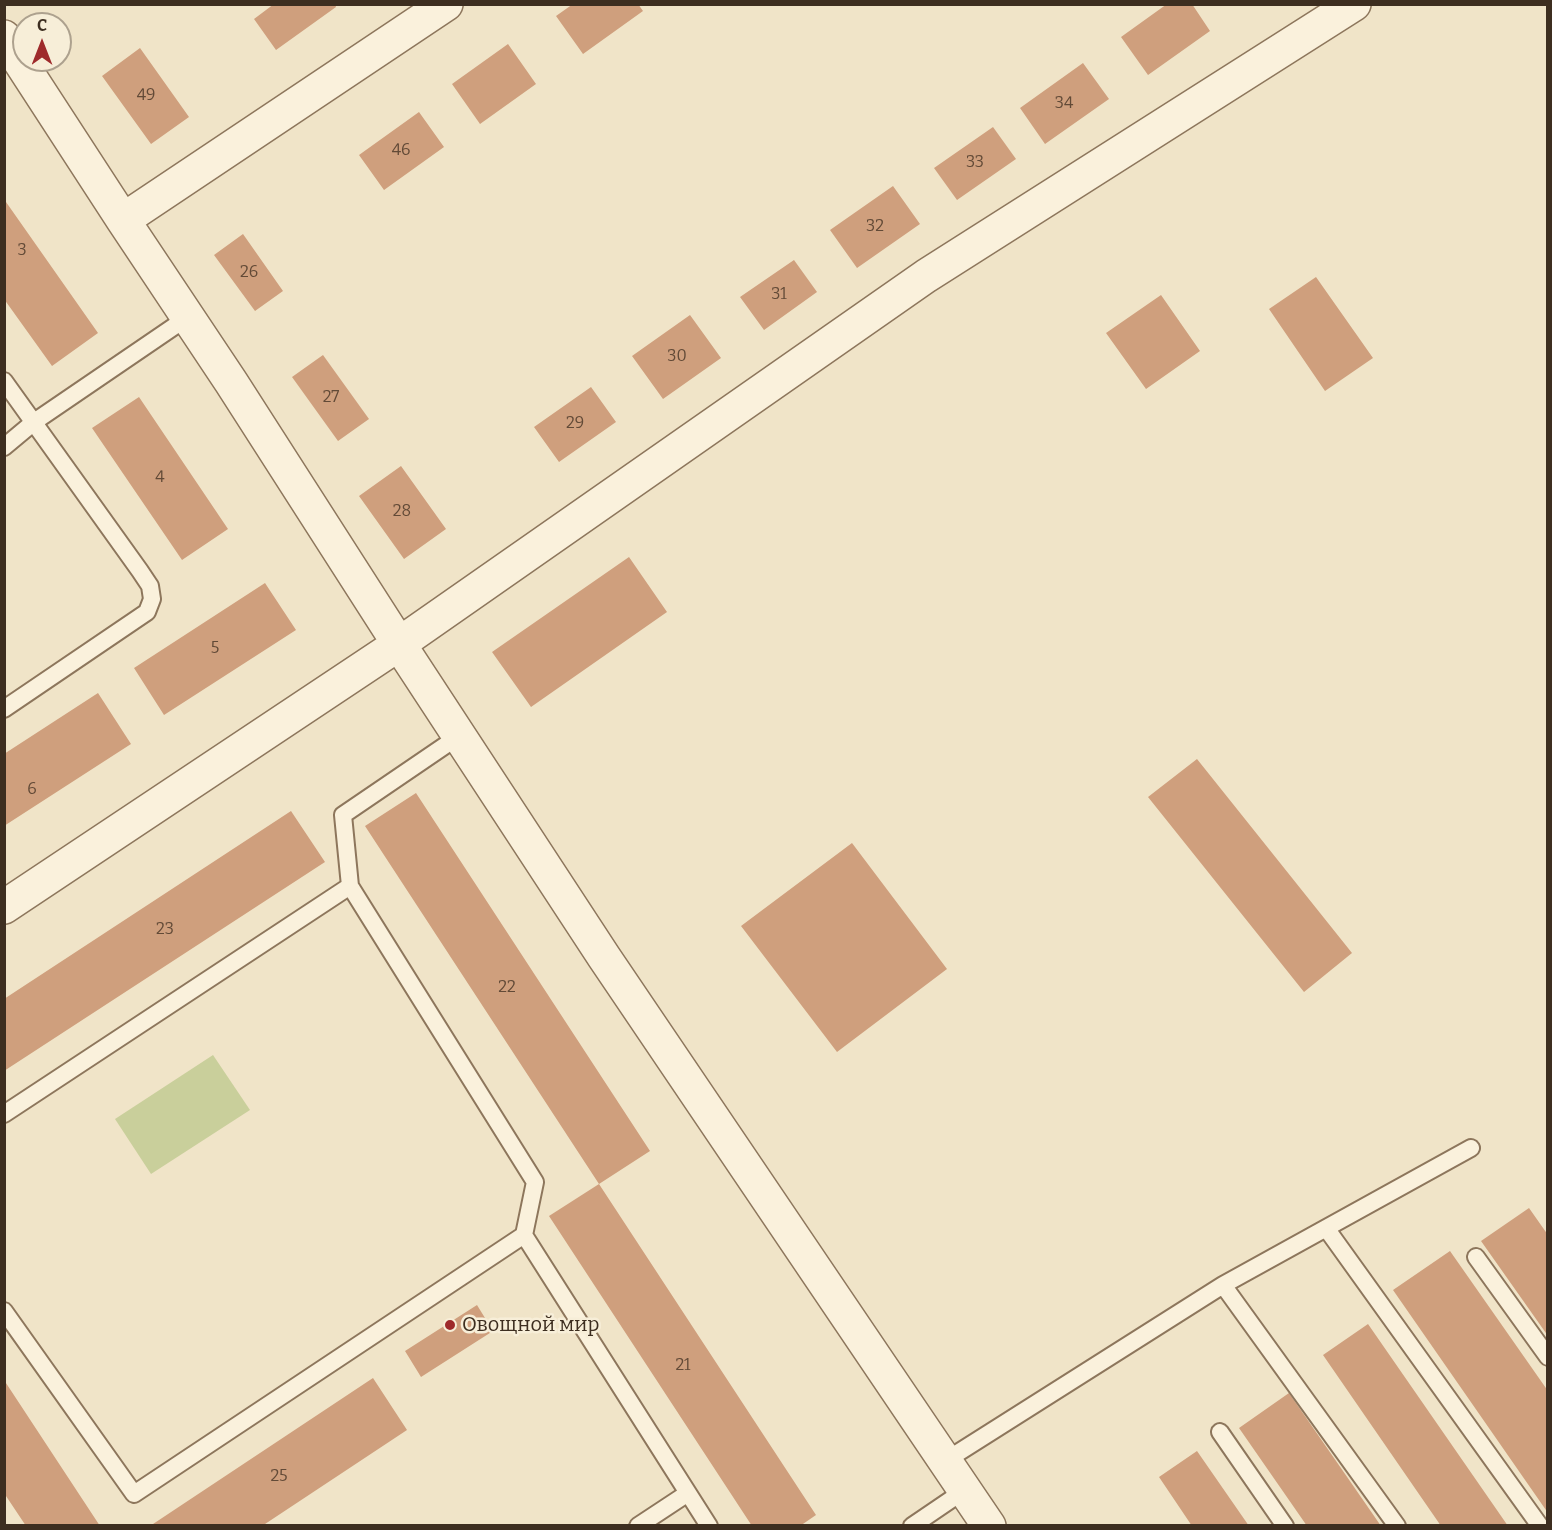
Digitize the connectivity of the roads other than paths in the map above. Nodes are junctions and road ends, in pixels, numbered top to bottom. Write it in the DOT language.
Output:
graph roads {
  1 [pos="446,4"];
  2 [pos="1354,4"];
  3 [pos="4,37"];
  4 [pos="123,220"];
  5 [pos="188,317"];
  6 [pos="4,381"];
  7 [pos="34,422"];
  8 [pos="4,447"];
  9 [pos="399,644"];
  10 [pos="4,709"];
  11 [pos="459,736"];
  12 [pos="350,886"];
  13 [pos="4,907"];
  14 [pos="4,1114"];
  15 [pos="1471,1148"];
  16 [pos="1326,1228"];
  17 [pos="524,1234"];
  18 [pos="1476,1257"];
  19 [pos="1224,1285"];
  20 [pos="4,1311"];
  21 [pos="1548,1357"];
  22 [pos="1220,1432"];
  23 [pos="945,1461"];
  24 [pos="965,1490"];
  25 [pos="688,1493"];
  26 [pos="639,1526"];
  27 [pos="709,1526"];
  28 [pos="912,1526"];
  29 [pos="988,1526"];
  30 [pos="1285,1526"];
  31 [pos="1397,1526"];
  32 [pos="1540,1526"];
  1 -- 4 [label="street"];
  2 -- 9 [label="street"];
  3 -- 4 [label="street"];
  4 -- 5 [label="street"];
  5 -- 7 [label="lane"];
  5 -- 9 [label="street"];
  6 -- 7 [label="lane"];
  7 -- 8 [label="lane"];
  7 -- 10 [label="lane"];
  9 -- 11 [label="street"];
  9 -- 13 [label="street"];
  11 -- 12 [label="lane"];
  11 -- 23 [label="street"];
  12 -- 14 [label="lane"];
  12 -- 17 [label="lane"];
  15 -- 16 [label="lane"];
  16 -- 19 [label="lane"];
  16 -- 32 [label="lane"];
  17 -- 20 [label="lane"];
  17 -- 25 [label="lane"];
  18 -- 21 [label="lane"];
  19 -- 23 [label="lane"];
  19 -- 31 [label="lane"];
  22 -- 30 [label="lane"];
  23 -- 24 [label="street"];
  24 -- 28 [label="lane"];
  24 -- 29 [label="street"];
  25 -- 26 [label="lane"];
  25 -- 27 [label="lane"];
}
